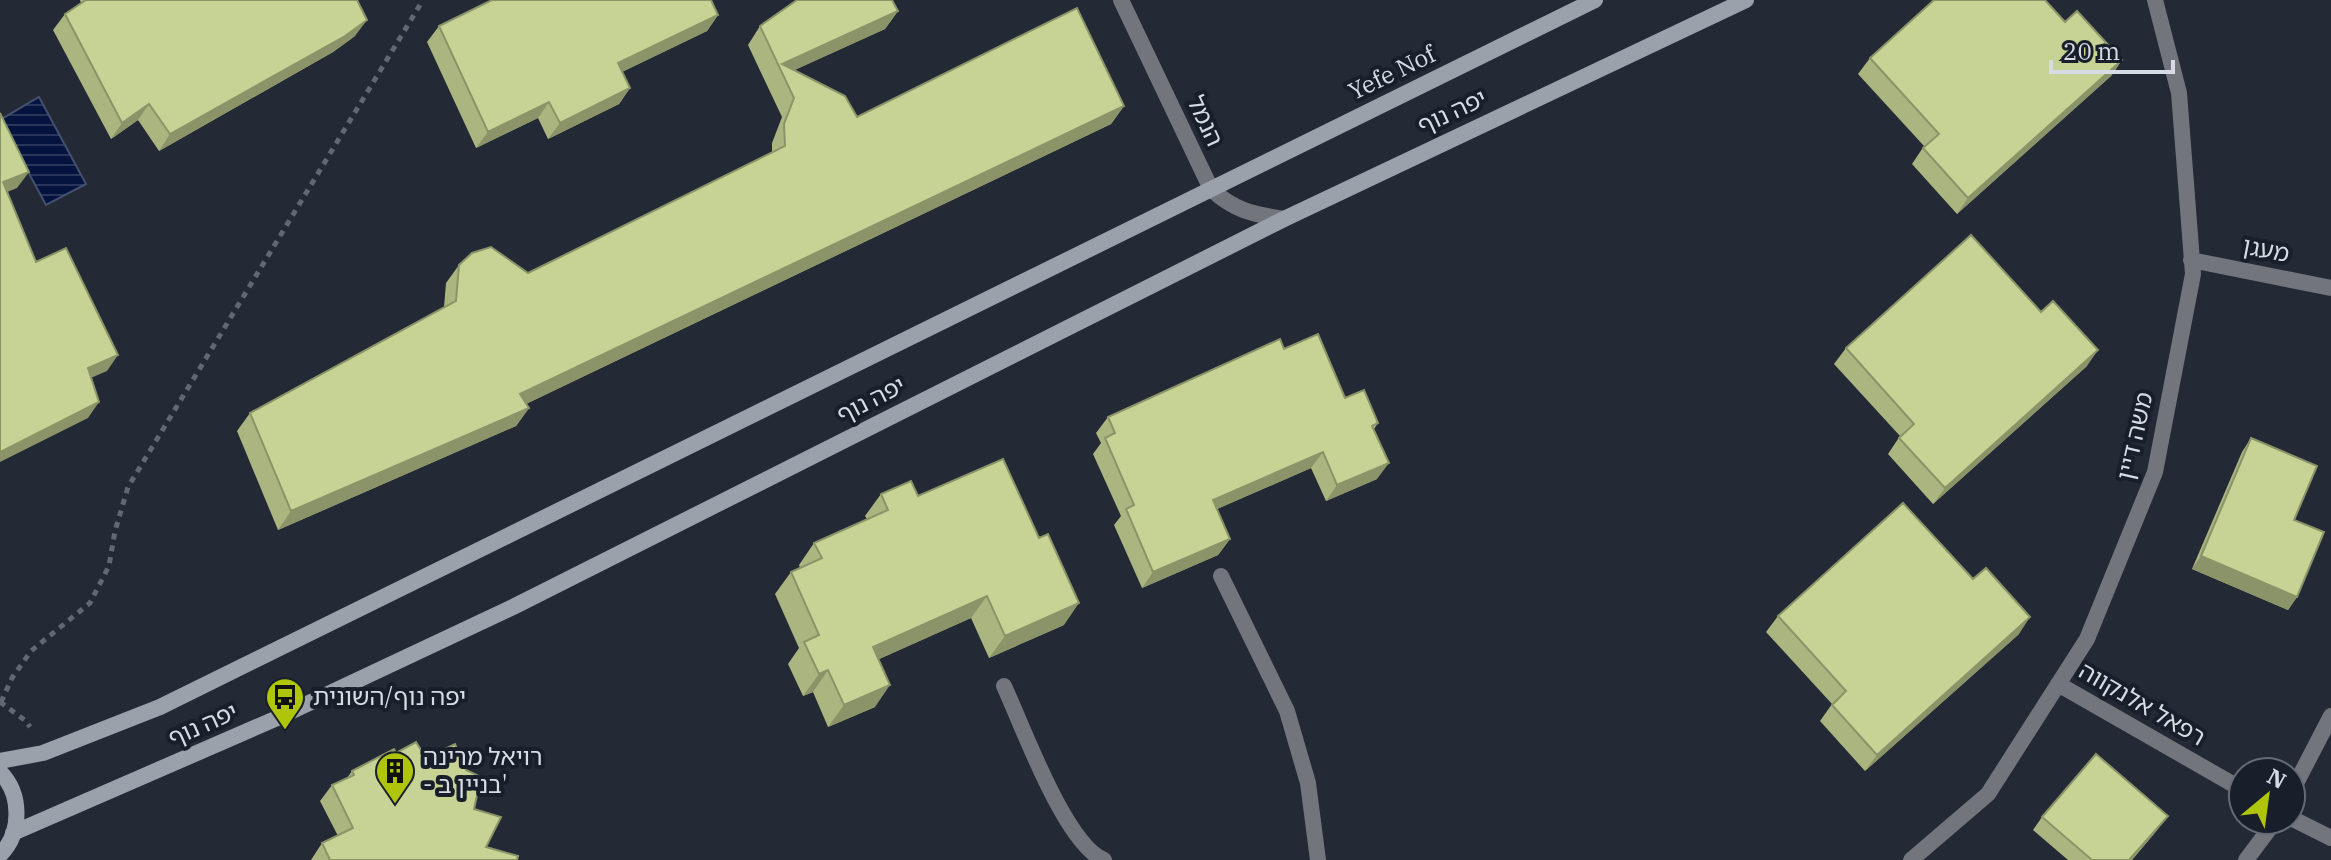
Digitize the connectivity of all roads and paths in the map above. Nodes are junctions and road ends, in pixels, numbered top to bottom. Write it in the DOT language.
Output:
graph roads {
  1 [pos="423,0"];
  2 [pos="1121,0"];
  3 [pos="1595,0"];
  4 [pos="1746,0"];
  5 [pos="2155,0"];
  6 [pos="1211,189"];
  7 [pos="1284,219"];
  8 [pos="2191,260"];
  9 [pos="2331,288"];
  10 [pos="1221,576"];
  11 [pos="2058,684"];
  12 [pos="1004,686"];
  13 [pos="1,702"];
  14 [pos="2331,716"];
  15 [pos="0,761"];
  16 [pos="2307,762"];
  17 [pos="0,772"];
  18 [pos="2227,781"];
  19 [pos="2307,826"];
  20 [pos="13,833"];
  21 [pos="2264,836"];
  22 [pos="2331,838"];
  23 [pos="0,855"];
  24 [pos="1104,860"];
  25 [pos="1318,860"];
  26 [pos="1911,860"];
  27 [pos="2246,860"];
  1 -- 13 [label="path"];
  2 -- 6 [label="street, הנמל"];
  3 -- 6 [label="main road, Yefe Nof"];
  4 -- 7 [label="main road, יפה נוף"];
  5 -- 8 [label="street, משה דיין"];
  6 -- 7 [label="street"];
  6 -- 15 [label="main road, יפה נוף"];
  7 -- 20 [label="main road, יפה נוף"];
  8 -- 9 [label="street, מעגן"];
  8 -- 11 [label="street, משה דיין"];
  10 -- 25 [label="street"];
  11 -- 18 [label="street, רפאל אלנקווה"];
  11 -- 26 [label="street, משה דיין"];
  12 -- 24 [label="street"];
  14 -- 16 [label="street"];
  17 -- 20 [label="main road"];
  19 -- 22 [label="street"];
  20 -- 23 [label="main road"];
  21 -- 27 [label="street"];
}
